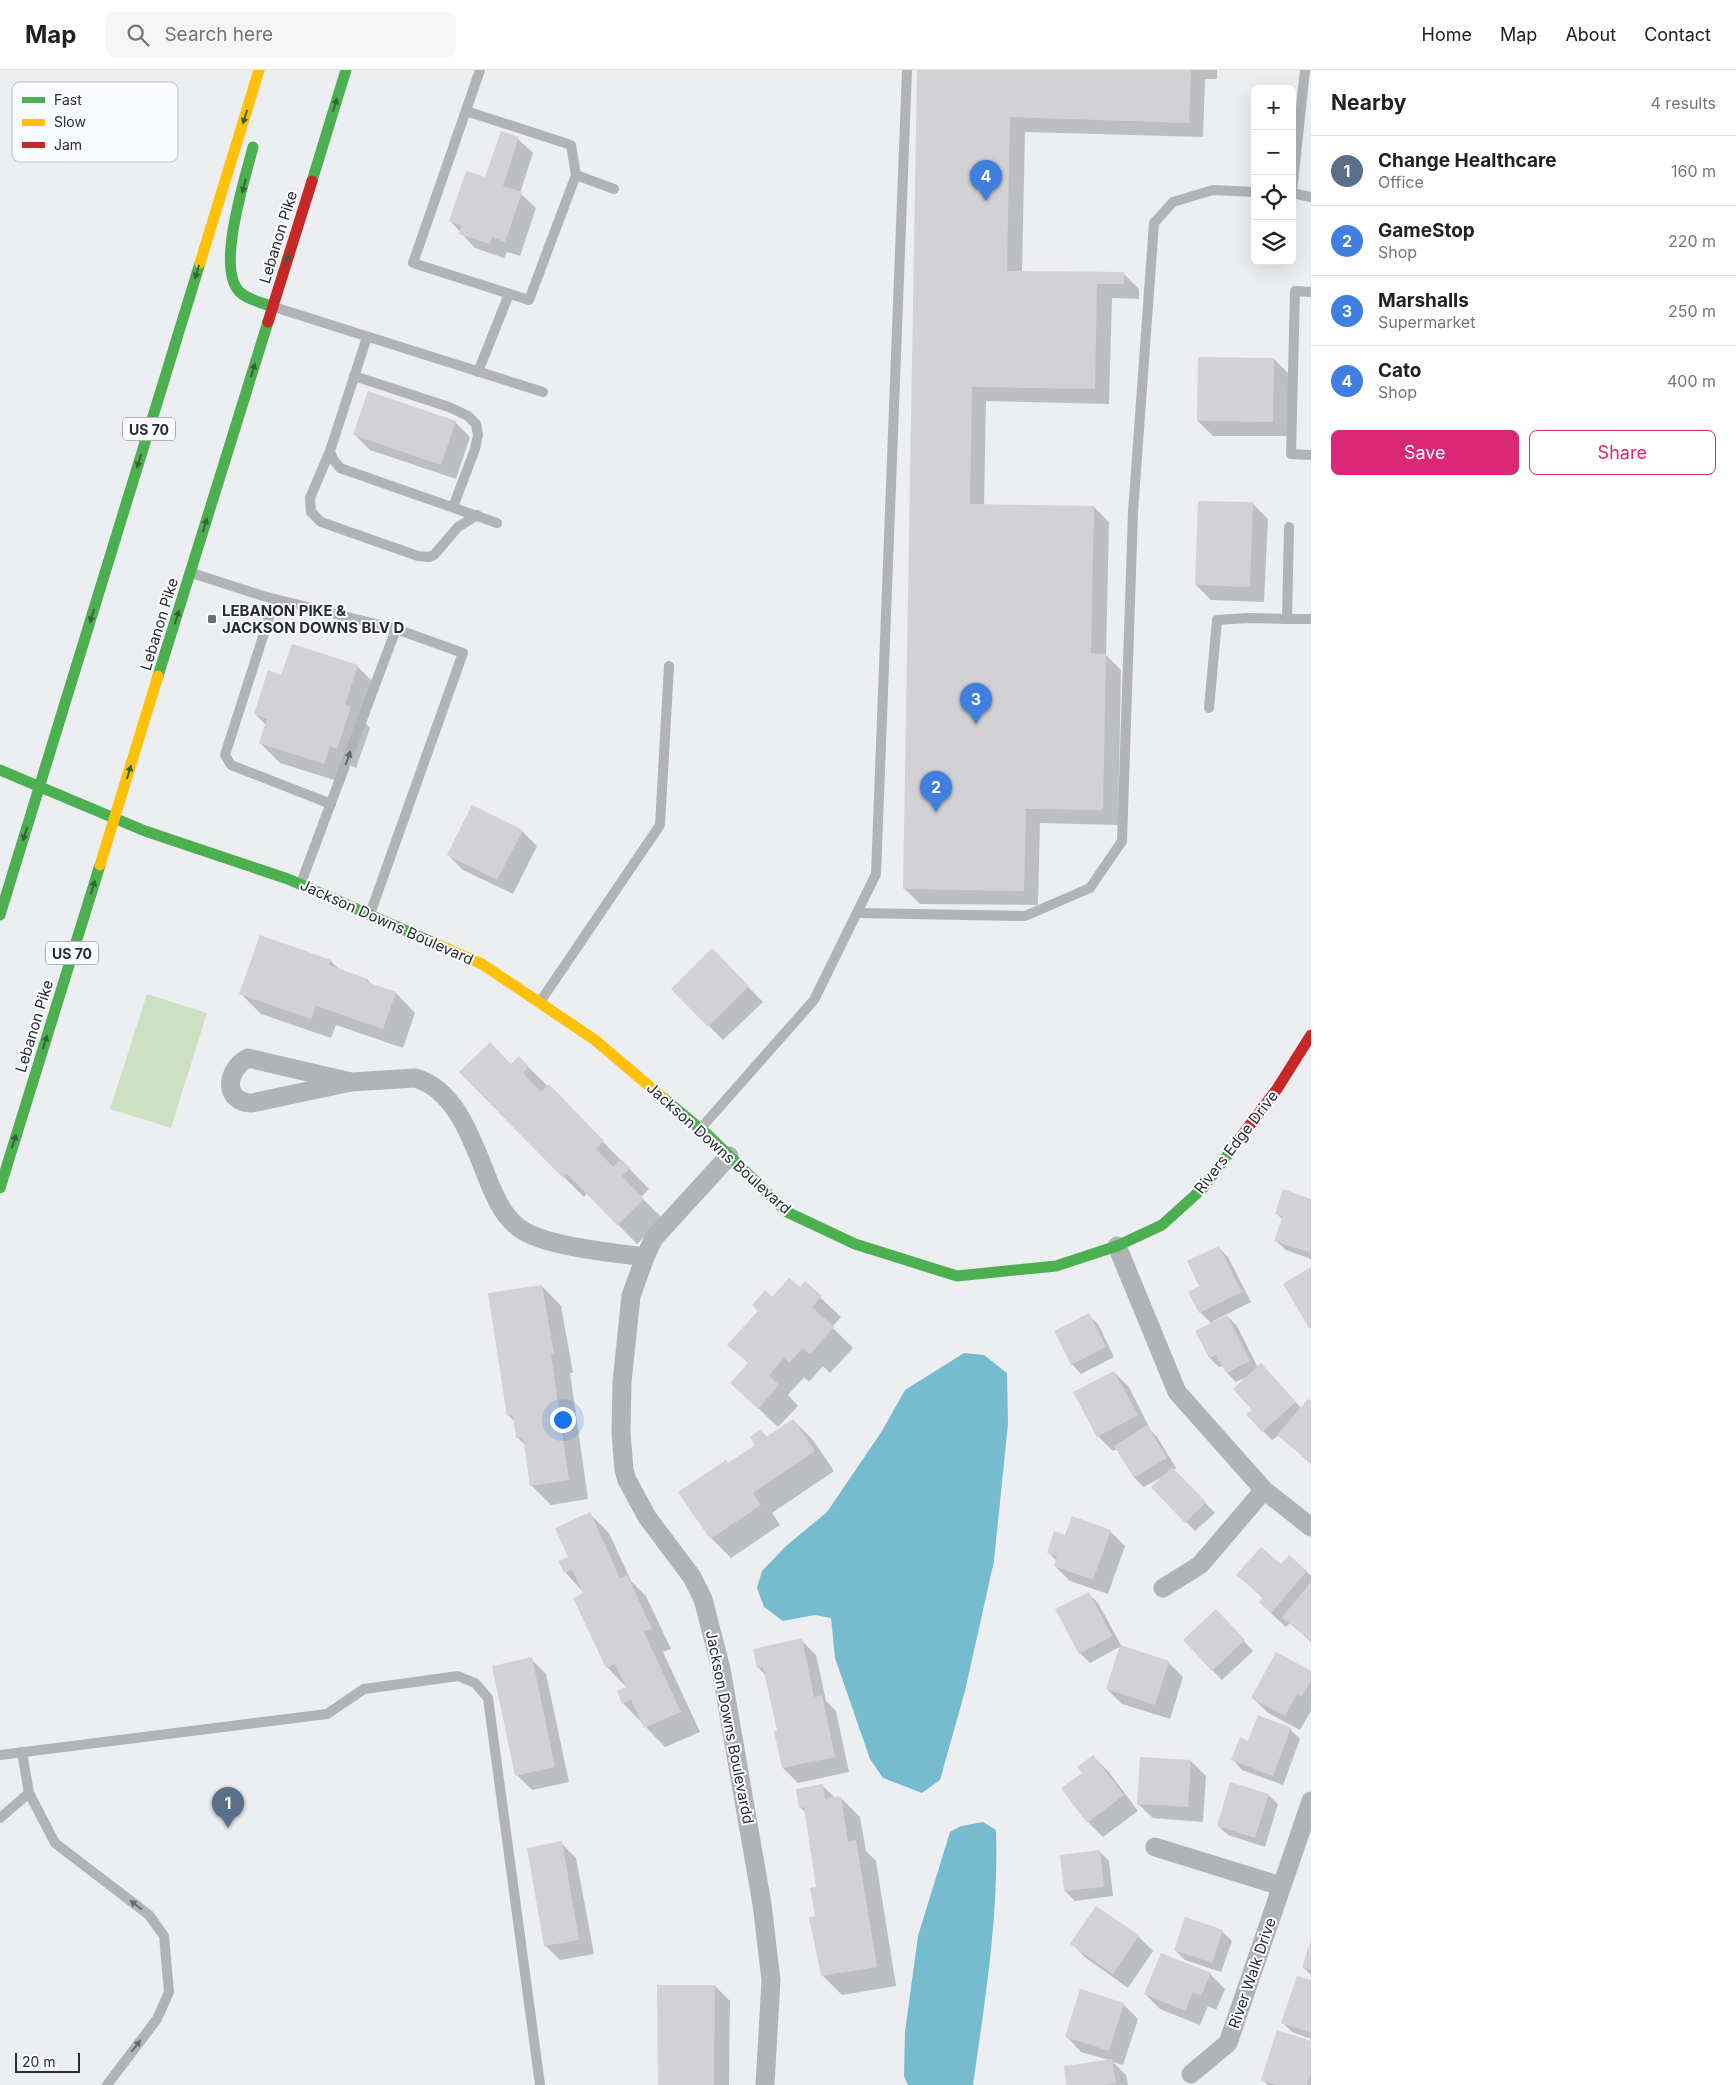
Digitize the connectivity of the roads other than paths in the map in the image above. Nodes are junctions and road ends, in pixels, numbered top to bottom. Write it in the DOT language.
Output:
graph roads {
  1 [pos="259,70"];
  2 [pos="268,70"];
  3 [pos="346,70"];
  4 [pos="480,70"];
  5 [pos="907,70"];
  6 [pos="1305,70"];
  7 [pos="267,85"];
  8 [pos="466,111"];
  9 [pos="255,139"];
  10 [pos="576,175"];
  11 [pos="1294,175"];
  12 [pos="614,189"];
  13 [pos="1251,192"];
  14 [pos="1296,193"];
  15 [pos="1311,197"];
  16 [pos="1311,292"];
  17 [pos="509,294"];
  18 [pos="273,307"];
  19 [pos="367,337"];
  20 [pos="478,372"];
  21 [pos="354,376"];
  22 [pos="543,392"];
  23 [pos="330,451"];
  24 [pos="1311,455"];
  25 [pos="453,507"];
  26 [pos="477,516"];
  27 [pos="498,523"];
  28 [pos="1289,527"];
  29 [pos="190,572"];
  30 [pos="275,599"];
  31 [pos="1287,619"];
  32 [pos="1311,619"];
  33 [pos="396,629"];
  34 [pos="670,666"];
  35 [pos="1209,708"];
  36 [pos="0,770"];
  37 [pos="39,787"];
  38 [pos="331,804"];
  39 [pos="114,819"];
  40 [pos="301,885"];
  41 [pos="857,913"];
  42 [pos="0,915"];
  43 [pos="370,915"];
  44 [pos="539,1003"];
  45 [pos="1311,1035"];
  46 [pos="351,1082"];
  47 [pos="700,1129"];
  48 [pos="729,1156"];
  49 [pos="0,1188"];
  50 [pos="1117,1246"];
  51 [pos="645,1258"];
  52 [pos="1264,1490"];
  53 [pos="1311,1527"];
  54 [pos="1163,1588"];
  55 [pos="22,1752"];
  56 [pos="0,1755"];
  57 [pos="29,1793"];
  58 [pos="1311,1801"];
  59 [pos="0,1818"];
  60 [pos="1155,1847"];
  61 [pos="1281,1886"];
  62 [pos="1191,2074"];
  63 [pos="107,2085"];
  64 [pos="540,2085"];
  65 [pos="765,2085"];
  1 -- 37 [label="main road, US 70, one-way"];
  2 -- 7 [label="main road"];
  18 -- 3 [label="main road, Lebanon Pike / US 70, one-way"];
  4 -- 8 [label="lane"];
  5 -- 41 [label="lane"];
  6 -- 11 [label="lane"];
  8 -- 10 [label="lane"];
  8 -- 17 [label="lane"];
  9 -- 18 [label="main road, one-way"];
  10 -- 12 [label="lane"];
  10 -- 17 [label="lane"];
  13 -- 41 [label="lane"];
  14 -- 15 [label="lane"];
  16 -- 24 [label="lane"];
  17 -- 20 [label="lane"];
  18 -- 19 [label="lane"];
  29 -- 18 [label="main road, Lebanon Pike / US 70, one-way"];
  19 -- 20 [label="lane"];
  19 -- 21 [label="lane"];
  20 -- 22 [label="lane"];
  21 -- 23 [label="lane"];
  21 -- 25 [label="lane"];
  23 -- 25 [label="lane"];
  23 -- 26 [label="lane"];
  25 -- 26 [label="lane"];
  26 -- 27 [label="lane"];
  28 -- 31 [label="lane"];
  29 -- 30 [label="lane"];
  39 -- 29 [label="main road, Lebanon Pike / US 70, one-way"];
  30 -- 33 [label="lane"];
  30 -- 38 [label="lane"];
  31 -- 32 [label="lane"];
  31 -- 35 [label="lane"];
  38 -- 33 [label="lane, one-way"];
  33 -- 43 [label="lane"];
  34 -- 44 [label="lane"];
  36 -- 37 [label="main road, Jackson Downs Boulevard"];
  37 -- 39 [label="main road, Jackson Downs Boulevard"];
  37 -- 42 [label="main road, US 70, one-way"];
  38 -- 40 [label="lane"];
  39 -- 40 [label="main road, Jackson Downs Boulevard"];
  49 -- 39 [label="main road, Lebanon Pike / US 70, one-way"];
  40 -- 43 [label="main road, Jackson Downs Boulevard"];
  41 -- 47 [label="lane"];
  43 -- 44 [label="main road, Jackson Downs Boulevard"];
  44 -- 47 [label="main road, Jackson Downs Boulevard"];
  45 -- 50 [label="main road, Rivers Edge Drive"];
  46 -- 46 [label="street"];
  46 -- 51 [label="street"];
  47 -- 48 [label="main road, Jackson Downs Boulevard"];
  48 -- 50 [label="main road, Jackson Downs Boulevard"];
  48 -- 51 [label="street, Jackson Downs Boulevardd"];
  50 -- 52 [label="street"];
  51 -- 65 [label="street, Jackson Downs Boulevardd"];
  52 -- 53 [label="street"];
  52 -- 54 [label="street"];
  55 -- 56 [label="lane"];
  55 -- 57 [label="lane"];
  55 -- 64 [label="lane"];
  57 -- 59 [label="lane"];
  63 -- 57 [label="lane, one-way"];
  58 -- 61 [label="street"];
  60 -- 61 [label="street"];
  61 -- 62 [label="street, River Walk Drive"];
}
